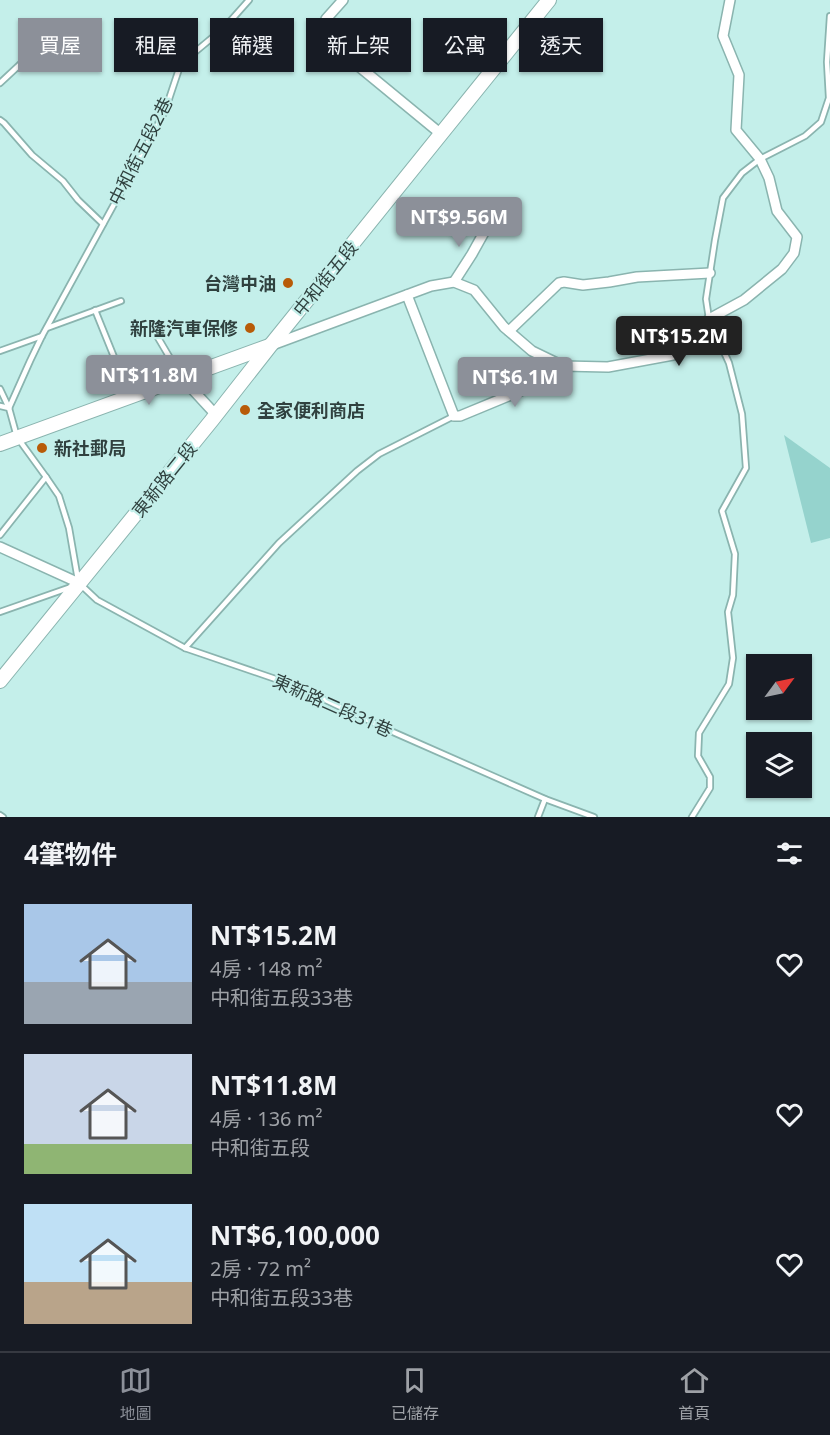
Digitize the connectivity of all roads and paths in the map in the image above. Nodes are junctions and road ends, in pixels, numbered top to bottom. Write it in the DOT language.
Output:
graph roads {
  1 [pos="249,0"];
  2 [pos="343,0"];
  3 [pos="549,0"];
  4 [pos="730,0"];
  5 [pos="830,16"];
  6 [pos="18,66"];
  7 [pos="0,83"];
  8 [pos="0,120"];
  9 [pos="441,134"];
  10 [pos="760,159"];
  11 [pos="103,224"];
  12 [pos="487,228"];
  13 [pos="710,273"];
  14 [pos="453,282"];
  15 [pos="407,295"];
  16 [pos="121,301"];
  17 [pos="95,310"];
  18 [pos="709,319"];
  19 [pos="47,328"];
  20 [pos="509,331"];
  21 [pos="42,336"];
  22 [pos="157,336"];
  23 [pos="270,346"];
  24 [pos="0,351"];
  25 [pos="563,366"];
  26 [pos="182,378"];
  27 [pos="0,389"];
  28 [pos="130,396"];
  29 [pos="0,406"];
  30 [pos="9,408"];
  31 [pos="216,415"];
  32 [pos="454,416"];
  33 [pos="17,437"];
  34 [pos="0,444"];
  35 [pos="46,477"];
  36 [pos="0,534"];
  37 [pos="0,547"];
  38 [pos="79,583"];
  39 [pos="0,612"];
  40 [pos="185,648"];
  41 [pos="2,674"];
  42 [pos="545,799"];
  43 [pos="538,817"];
  44 [pos="594,817"];
  45 [pos="692,817"];
  1 -- 11 [label="lane, 中和街五段2巷"];
  2 -- 9 [label="street"];
  3 -- 9 [label="main road, 中和街五段"];
  4 -- 10 [label="street"];
  5 -- 10 [label="lane"];
  6 -- 7 [label="lane"];
  8 -- 11 [label="lane, 中和街五段2巷"];
  9 -- 23 [label="main road, 中和街五段"];
  10 -- 13 [label="lane"];
  10 -- 18 [label="street"];
  11 -- 19 [label="lane, 中和街五段2巷"];
  12 -- 14 [label="street"];
  13 -- 18 [label="lane"];
  13 -- 20 [label="street"];
  14 -- 15 [label="street"];
  14 -- 20 [label="street"];
  15 -- 23 [label="street"];
  15 -- 32 [label="street"];
  16 -- 17 [label="lane"];
  17 -- 19 [label="lane"];
  17 -- 28 [label="lane"];
  18 -- 25 [label="street"];
  18 -- 45 [label="lane"];
  19 -- 21 [label="lane, 中和街五段2巷"];
  20 -- 25 [label="street"];
  21 -- 24 [label="lane"];
  21 -- 30 [label="lane, 中和街五段2巷"];
  22 -- 26 [label="lane"];
  23 -- 26 [label="main road"];
  23 -- 31 [label="main road, 東新路二段"];
  25 -- 32 [label="street"];
  26 -- 28 [label="main road"];
  26 -- 31 [label="street"];
  27 -- 30 [label="lane"];
  28 -- 33 [label="main road"];
  29 -- 30 [label="lane"];
  30 -- 33 [label="lane"];
  31 -- 38 [label="main road, 東新路二段"];
  32 -- 40 [label="lane"];
  33 -- 34 [label="main road"];
  33 -- 35 [label="lane"];
  35 -- 36 [label="lane"];
  35 -- 38 [label="lane"];
  37 -- 38 [label="street"];
  38 -- 39 [label="lane"];
  38 -- 40 [label="lane, 東新路二段31巷"];
  38 -- 41 [label="main road, 東新路二段"];
  40 -- 42 [label="lane, 東新路二段31巷"];
  42 -- 43 [label="lane"];
  42 -- 44 [label="lane, 東新路二段31巷"];
}
